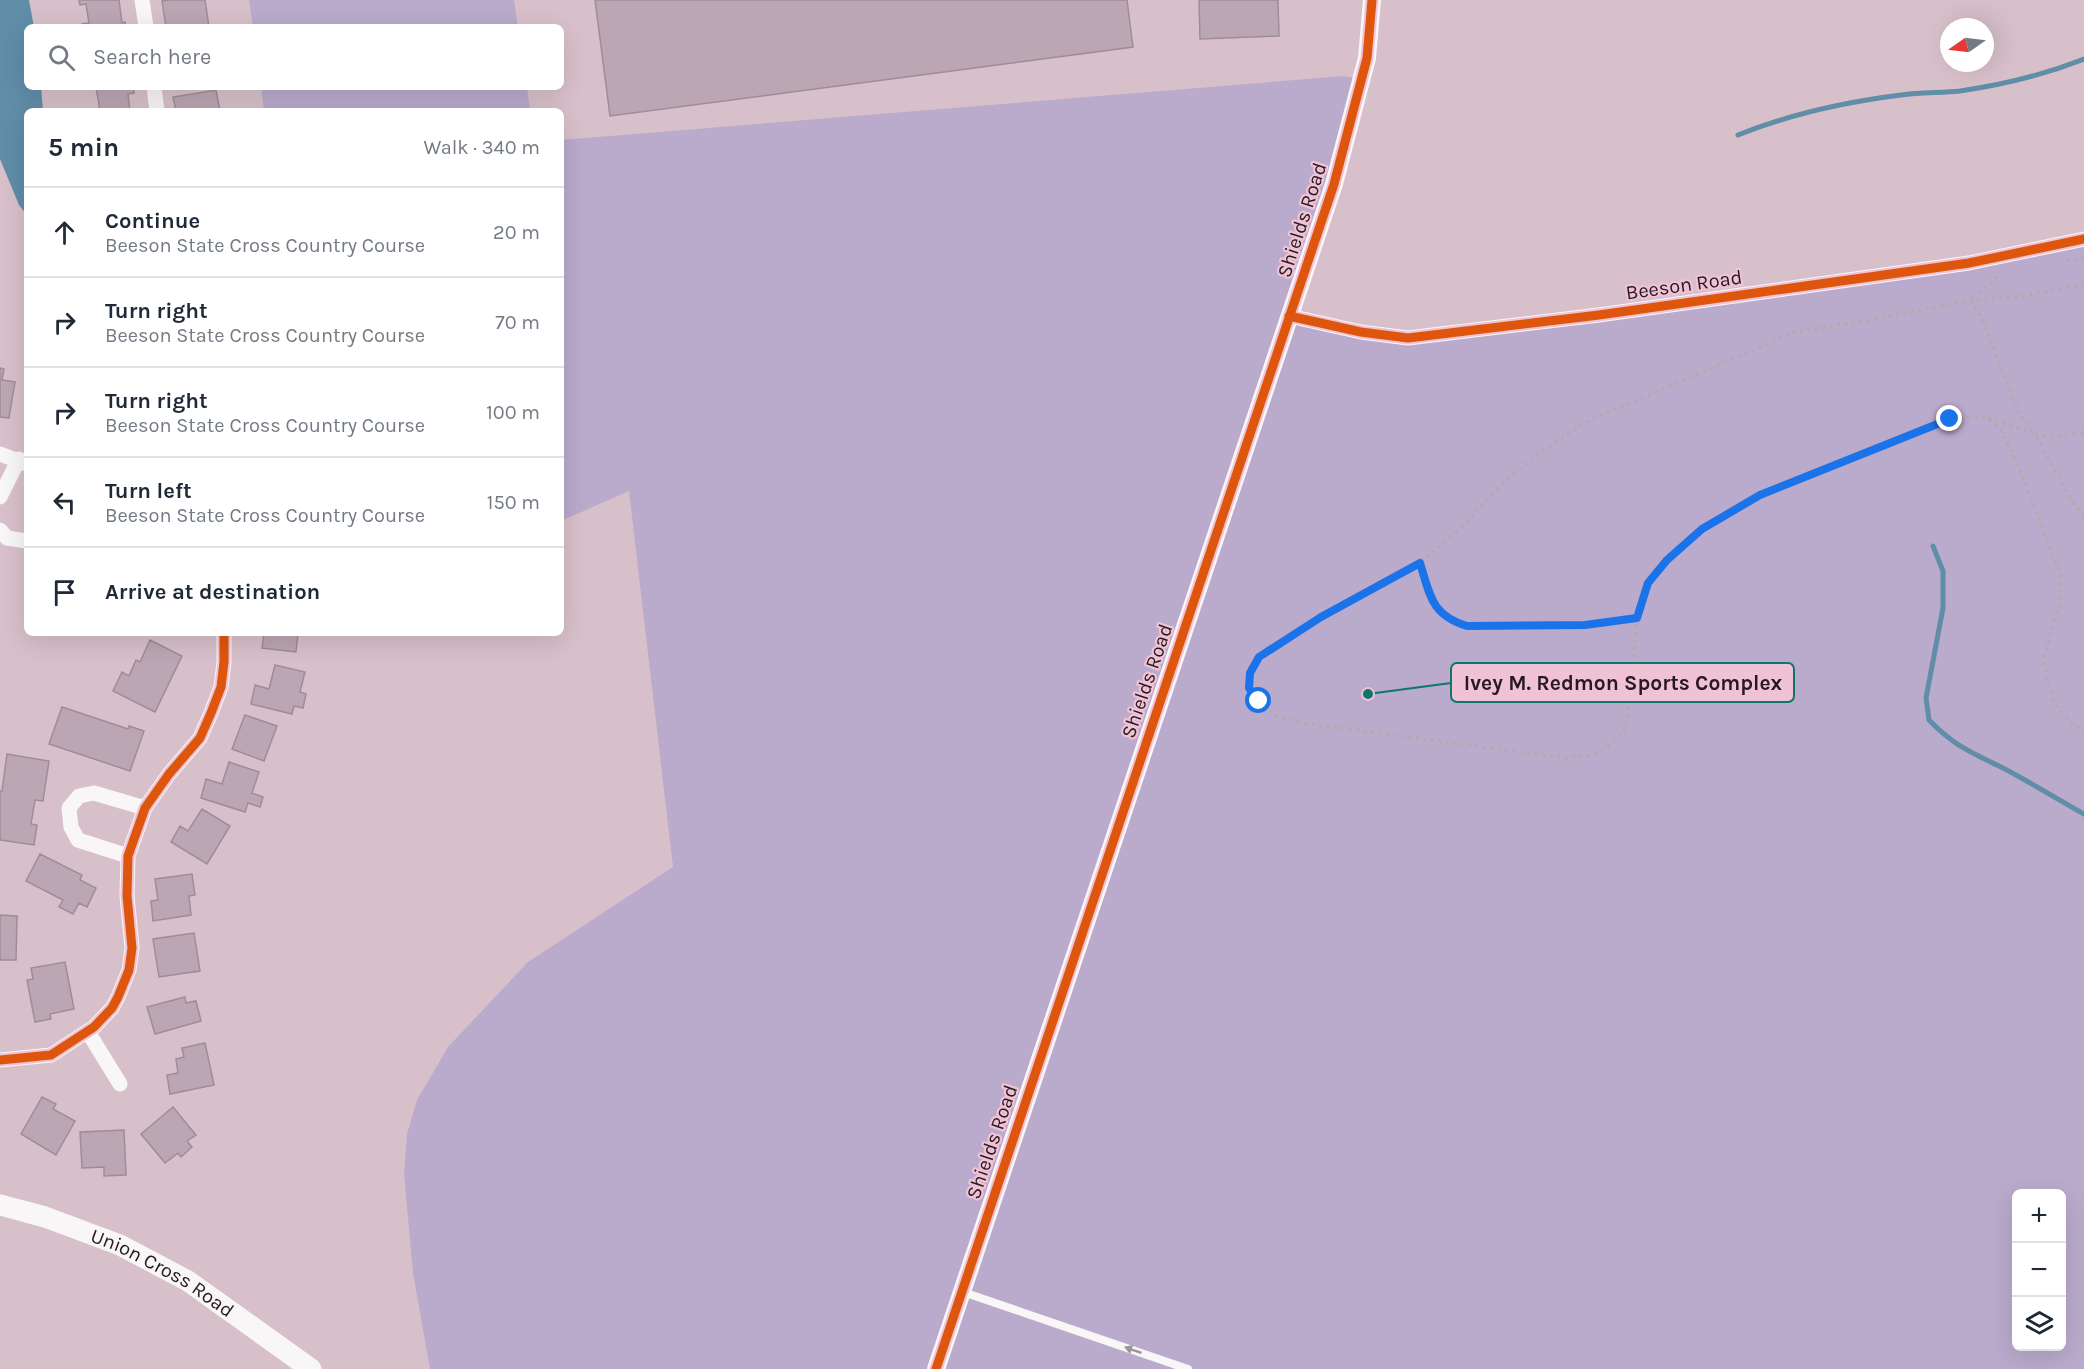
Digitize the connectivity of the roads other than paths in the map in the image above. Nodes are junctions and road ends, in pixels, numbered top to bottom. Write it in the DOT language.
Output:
graph roads {
  1 [pos="142,0"];
  2 [pos="1372,0"];
  3 [pos="146,24"];
  4 [pos="154,90"];
  5 [pos="157,108"];
  6 [pos="2084,239"];
  7 [pos="1289,316"];
  8 [pos="0,454"];
  9 [pos="23,461"];
  10 [pos="0,497"];
  11 [pos="0,530"];
  12 [pos="24,541"];
  13 [pos="224,636"];
  14 [pos="145,808"];
  15 [pos="128,856"];
  16 [pos="88,1032"];
  17 [pos="0,1060"];
  18 [pos="120,1084"];
  19 [pos="0,1205"];
  20 [pos="961,1291"];
  21 [pos="311,1369"];
  22 [pos="936,1369"];
  23 [pos="1188,1369"];
  1 -- 3 [label="street"];
  2 -- 7 [label="street, Shields Road"];
  4 -- 5 [label="street"];
  6 -- 7 [label="street, Beeson Road"];
  7 -- 20 [label="street, Shields Road"];
  8 -- 9 [label="street"];
  9 -- 10 [label="street"];
  11 -- 12 [label="street"];
  13 -- 14 [label="street"];
  14 -- 15 [label="street"];
  14 -- 15 [label="street"];
  15 -- 16 [label="street"];
  16 -- 17 [label="street"];
  16 -- 18 [label="street"];
  19 -- 21 [label="main road, Union Cross Road"];
  20 -- 22 [label="street, Shields Road"];
  23 -- 20 [label="lane, one-way"];
}
